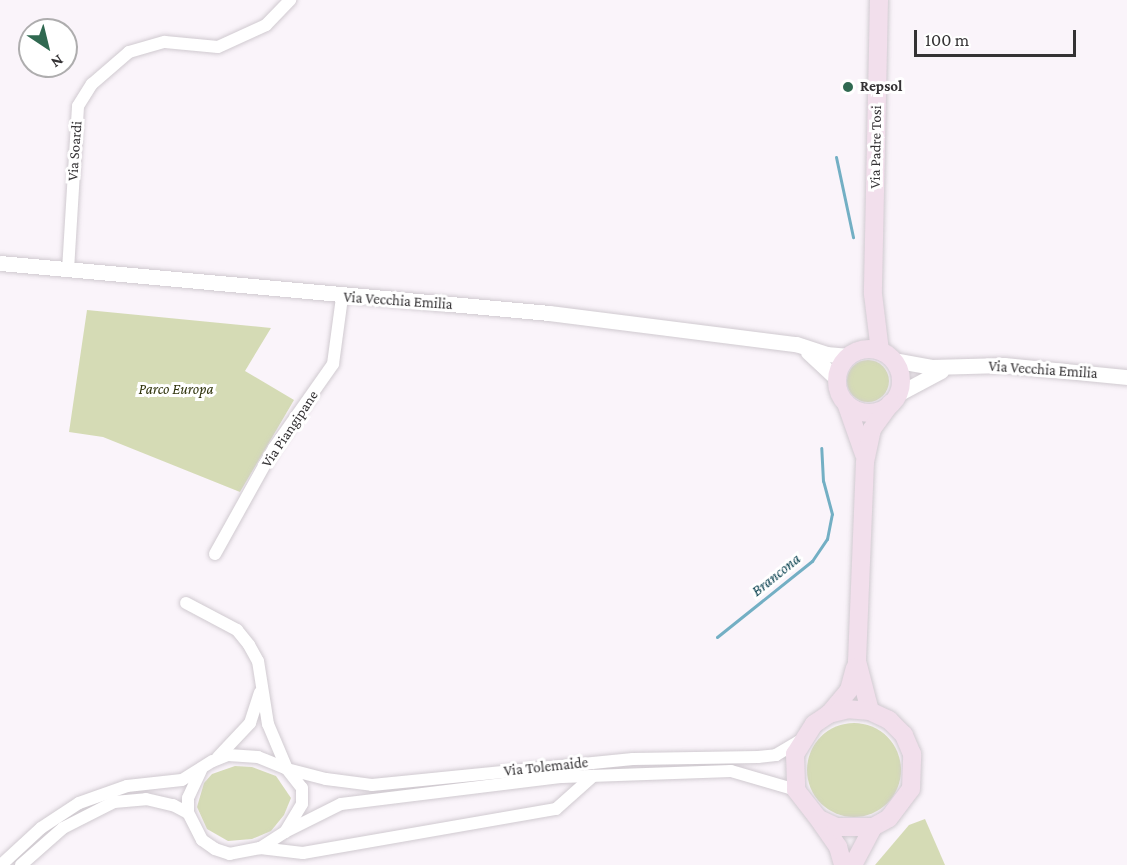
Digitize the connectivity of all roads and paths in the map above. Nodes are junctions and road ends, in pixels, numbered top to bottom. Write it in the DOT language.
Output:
graph roads {
  1 [pos="290,0"];
  2 [pos="879,0"];
  3 [pos="0,263"];
  4 [pos="68,270"];
  5 [pos="873,294"];
  6 [pos="342,297"];
  7 [pos="796,344"];
  8 [pos="852,354"];
  9 [pos="886,355"];
  10 [pos="958,365"];
  11 [pos="1127,377"];
  12 [pos="837,379"];
  13 [pos="895,399"];
  14 [pos="846,403"];
  15 [pos="865,462"];
  16 [pos="215,555"];
  17 [pos="186,603"];
  18 [pos="857,661"];
  19 [pos="262,680"];
  20 [pos="870,711"];
  21 [pos="829,714"];
  22 [pos="802,738"];
  23 [pos="213,760"];
  24 [pos="287,769"];
  25 [pos="201,770"];
  26 [pos="593,775"];
  27 [pos="796,790"];
  28 [pos="188,813"];
  29 [pos="819,819"];
  30 [pos="873,826"];
  31 [pos="285,832"];
  32 [pos="260,848"];
  33 [pos="1,865"];
  34 [pos="21,865"];
  35 [pos="843,865"];
  36 [pos="853,865"];
  1 -- 4 [label="street, Via Soardi"];
  2 -- 5 [label="main road, Via Padre Tosi"];
  3 -- 4 [label="street, Via Vecchia Emilia"];
  4 -- 6 [label="street, Via Vecchia Emilia"];
  5 -- 8 [label="main road"];
  5 -- 9 [label="main road"];
  6 -- 7 [label="street, Via Vecchia Emilia"];
  6 -- 16 [label="street, Via Piangipane"];
  7 -- 8 [label="street, Via Vecchia Emilia"];
  7 -- 12 [label="street"];
  8 -- 9 [label="main road"];
  8 -- 12 [label="main road"];
  9 -- 10 [label="street, Via Vecchia Emilia"];
  9 -- 13 [label="main road"];
  10 -- 11 [label="street, Via Vecchia Emilia"];
  10 -- 13 [label="street"];
  12 -- 14 [label="main road, Via Tolemaide"];
  13 -- 14 [label="main road"];
  13 -- 15 [label="main road, Via Tolemaide"];
  14 -- 15 [label="main road, Via Tolemaide"];
  15 -- 18 [label="main road, Via Tolemaide"];
  17 -- 19 [label="street, Via Tolemaide"];
  18 -- 20 [label="main road, Via Tolemaide"];
  18 -- 21 [label="main road, Via Tolemaide"];
  19 -- 23 [label="street"];
  19 -- 24 [label="street, Via Tolemaide"];
  20 -- 21 [label="main road"];
  20 -- 30 [label="main road"];
  21 -- 22 [label="main road, Via Tolemaide"];
  22 -- 24 [label="street, Via Tolemaide"];
  22 -- 27 [label="main road"];
  23 -- 24 [label="street, Via Tolemaide"];
  23 -- 25 [label="street"];
  24 -- 31 [label="street, Via Tolemaide"];
  25 -- 28 [label="street"];
  25 -- 33 [label="street"];
  26 -- 27 [label="street, Via Tolemaide"];
  26 -- 31 [label="street, Via Tolemaide"];
  26 -- 32 [label="street"];
  27 -- 29 [label="main road"];
  28 -- 32 [label="street, Via Tolemaide"];
  28 -- 34 [label="street"];
  29 -- 30 [label="main road"];
  29 -- 35 [label="main road"];
  30 -- 36 [label="main road"];
  31 -- 32 [label="street, Via Tolemaide"];
}
